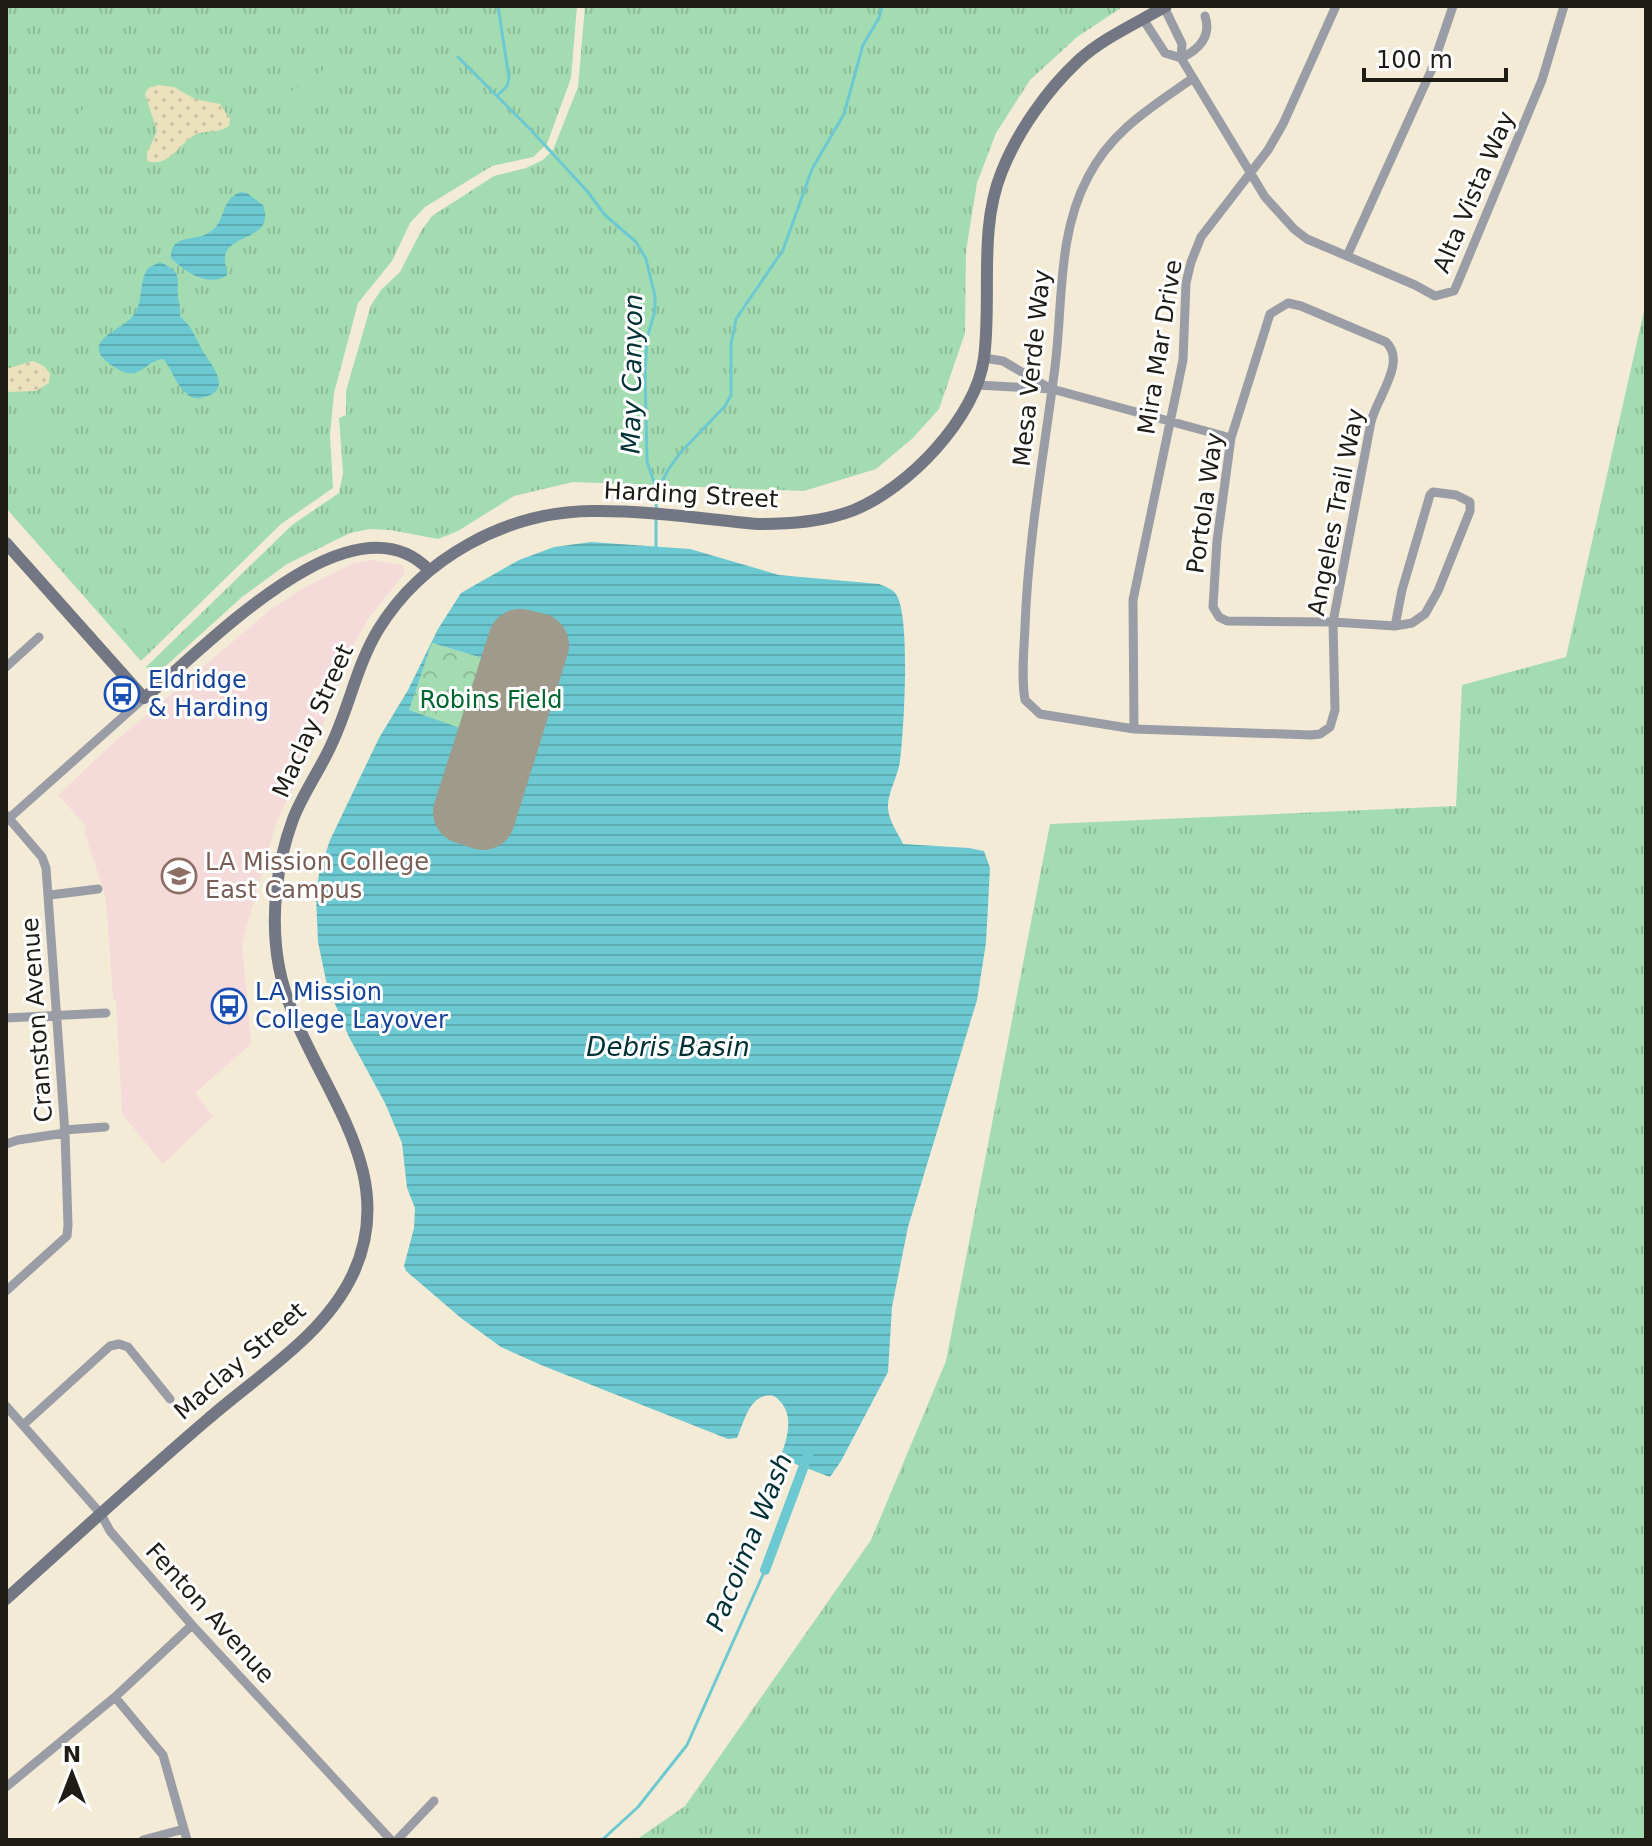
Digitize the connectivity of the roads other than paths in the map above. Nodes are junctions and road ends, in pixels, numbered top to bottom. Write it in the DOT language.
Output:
graph roads {
  1 [pos="1165,6"];
  2 [pos="1336,6"];
  3 [pos="1453,6"];
  4 [pos="1564,6"];
  5 [pos="1205,16"];
  6 [pos="1143,19"];
  7 [pos="1181,58"];
  8 [pos="1193,78"];
  9 [pos="1250,172"];
  10 [pos="1347,256"];
  11 [pos="1278,307"];
  12 [pos="984,358"];
  13 [pos="977,385"];
  14 [pos="1052,389"];
  15 [pos="1170,422"];
  16 [pos="1231,438"];
  17 [pos="6,543"];
  18 [pos="429,570"];
  19 [pos="1333,622"];
  20 [pos="1395,626"];
  21 [pos="39,637"];
  22 [pos="6,667"];
  23 [pos="144,698"];
  24 [pos="1134,729"];
  25 [pos="7,818"];
  26 [pos="98,889"];
  27 [pos="50,895"];
  28 [pos="106,1013"];
  29 [pos="56,1015"];
  30 [pos="6,1018"];
  31 [pos="105,1127"];
  32 [pos="64,1131"];
  33 [pos="6,1144"];
  34 [pos="6,1291"];
  35 [pos="170,1399"];
  36 [pos="6,1406"];
  37 [pos="23,1425"];
  38 [pos="101,1514"];
  39 [pos="6,1599"];
  40 [pos="192,1625"];
  41 [pos="115,1697"];
  42 [pos="6,1787"];
  43 [pos="434,1801"];
  44 [pos="186,1835"];
  45 [pos="143,1840"];
  46 [pos="391,1840"];
  47 [pos="397,1840"];
  1 -- 6 [label="street, Harding Street"];
  1 -- 7 [label="street"];
  2 -- 9 [label="street, Mira Mar Drive"];
  3 -- 10 [label="street"];
  4 -- 10 [label="street, Alta Vista Way"];
  5 -- 7 [label="street"];
  6 -- 7 [label="street"];
  6 -- 12 [label="street, Harding Street"];
  7 -- 8 [label="street"];
  8 -- 9 [label="street"];
  8 -- 14 [label="street, Mesa Verde Way"];
  9 -- 10 [label="street"];
  9 -- 15 [label="street, Mira Mar Drive"];
  11 -- 16 [label="street, Portola Way"];
  11 -- 19 [label="street, Angeles Trail Way"];
  12 -- 13 [label="street, Harding Street"];
  12 -- 14 [label="street"];
  13 -- 14 [label="street"];
  13 -- 18 [label="street, Harding Street"];
  14 -- 15 [label="street"];
  14 -- 24 [label="street, Mesa Verde Way"];
  15 -- 16 [label="street"];
  15 -- 24 [label="street, Mira Mar Drive"];
  16 -- 19 [label="street, Portola Way"];
  17 -- 23 [label="street"];
  18 -- 23 [label="street"];
  18 -- 38 [label="street, Maclay Street"];
  19 -- 20 [label="street"];
  19 -- 24 [label="street, Angeles Trail Way"];
  20 -- 20 [label="street"];
  21 -- 22 [label="street"];
  23 -- 25 [label="street"];
  25 -- 27 [label="street, Cranston Avenue"];
  26 -- 27 [label="street"];
  27 -- 29 [label="street, Cranston Avenue"];
  28 -- 29 [label="street"];
  29 -- 30 [label="street"];
  29 -- 32 [label="street, Cranston Avenue"];
  31 -- 32 [label="street"];
  32 -- 33 [label="street"];
  32 -- 34 [label="street, Cranston Avenue"];
  35 -- 37 [label="street"];
  36 -- 37 [label="street, Fenton Avenue"];
  37 -- 38 [label="street, Fenton Avenue"];
  38 -- 39 [label="street, Maclay Street"];
  38 -- 40 [label="street, Fenton Avenue"];
  40 -- 41 [label="street"];
  40 -- 46 [label="street, Fenton Avenue"];
  41 -- 42 [label="street"];
  41 -- 44 [label="street"];
  43 -- 47 [label="street"];
  44 -- 45 [label="street"];
}
